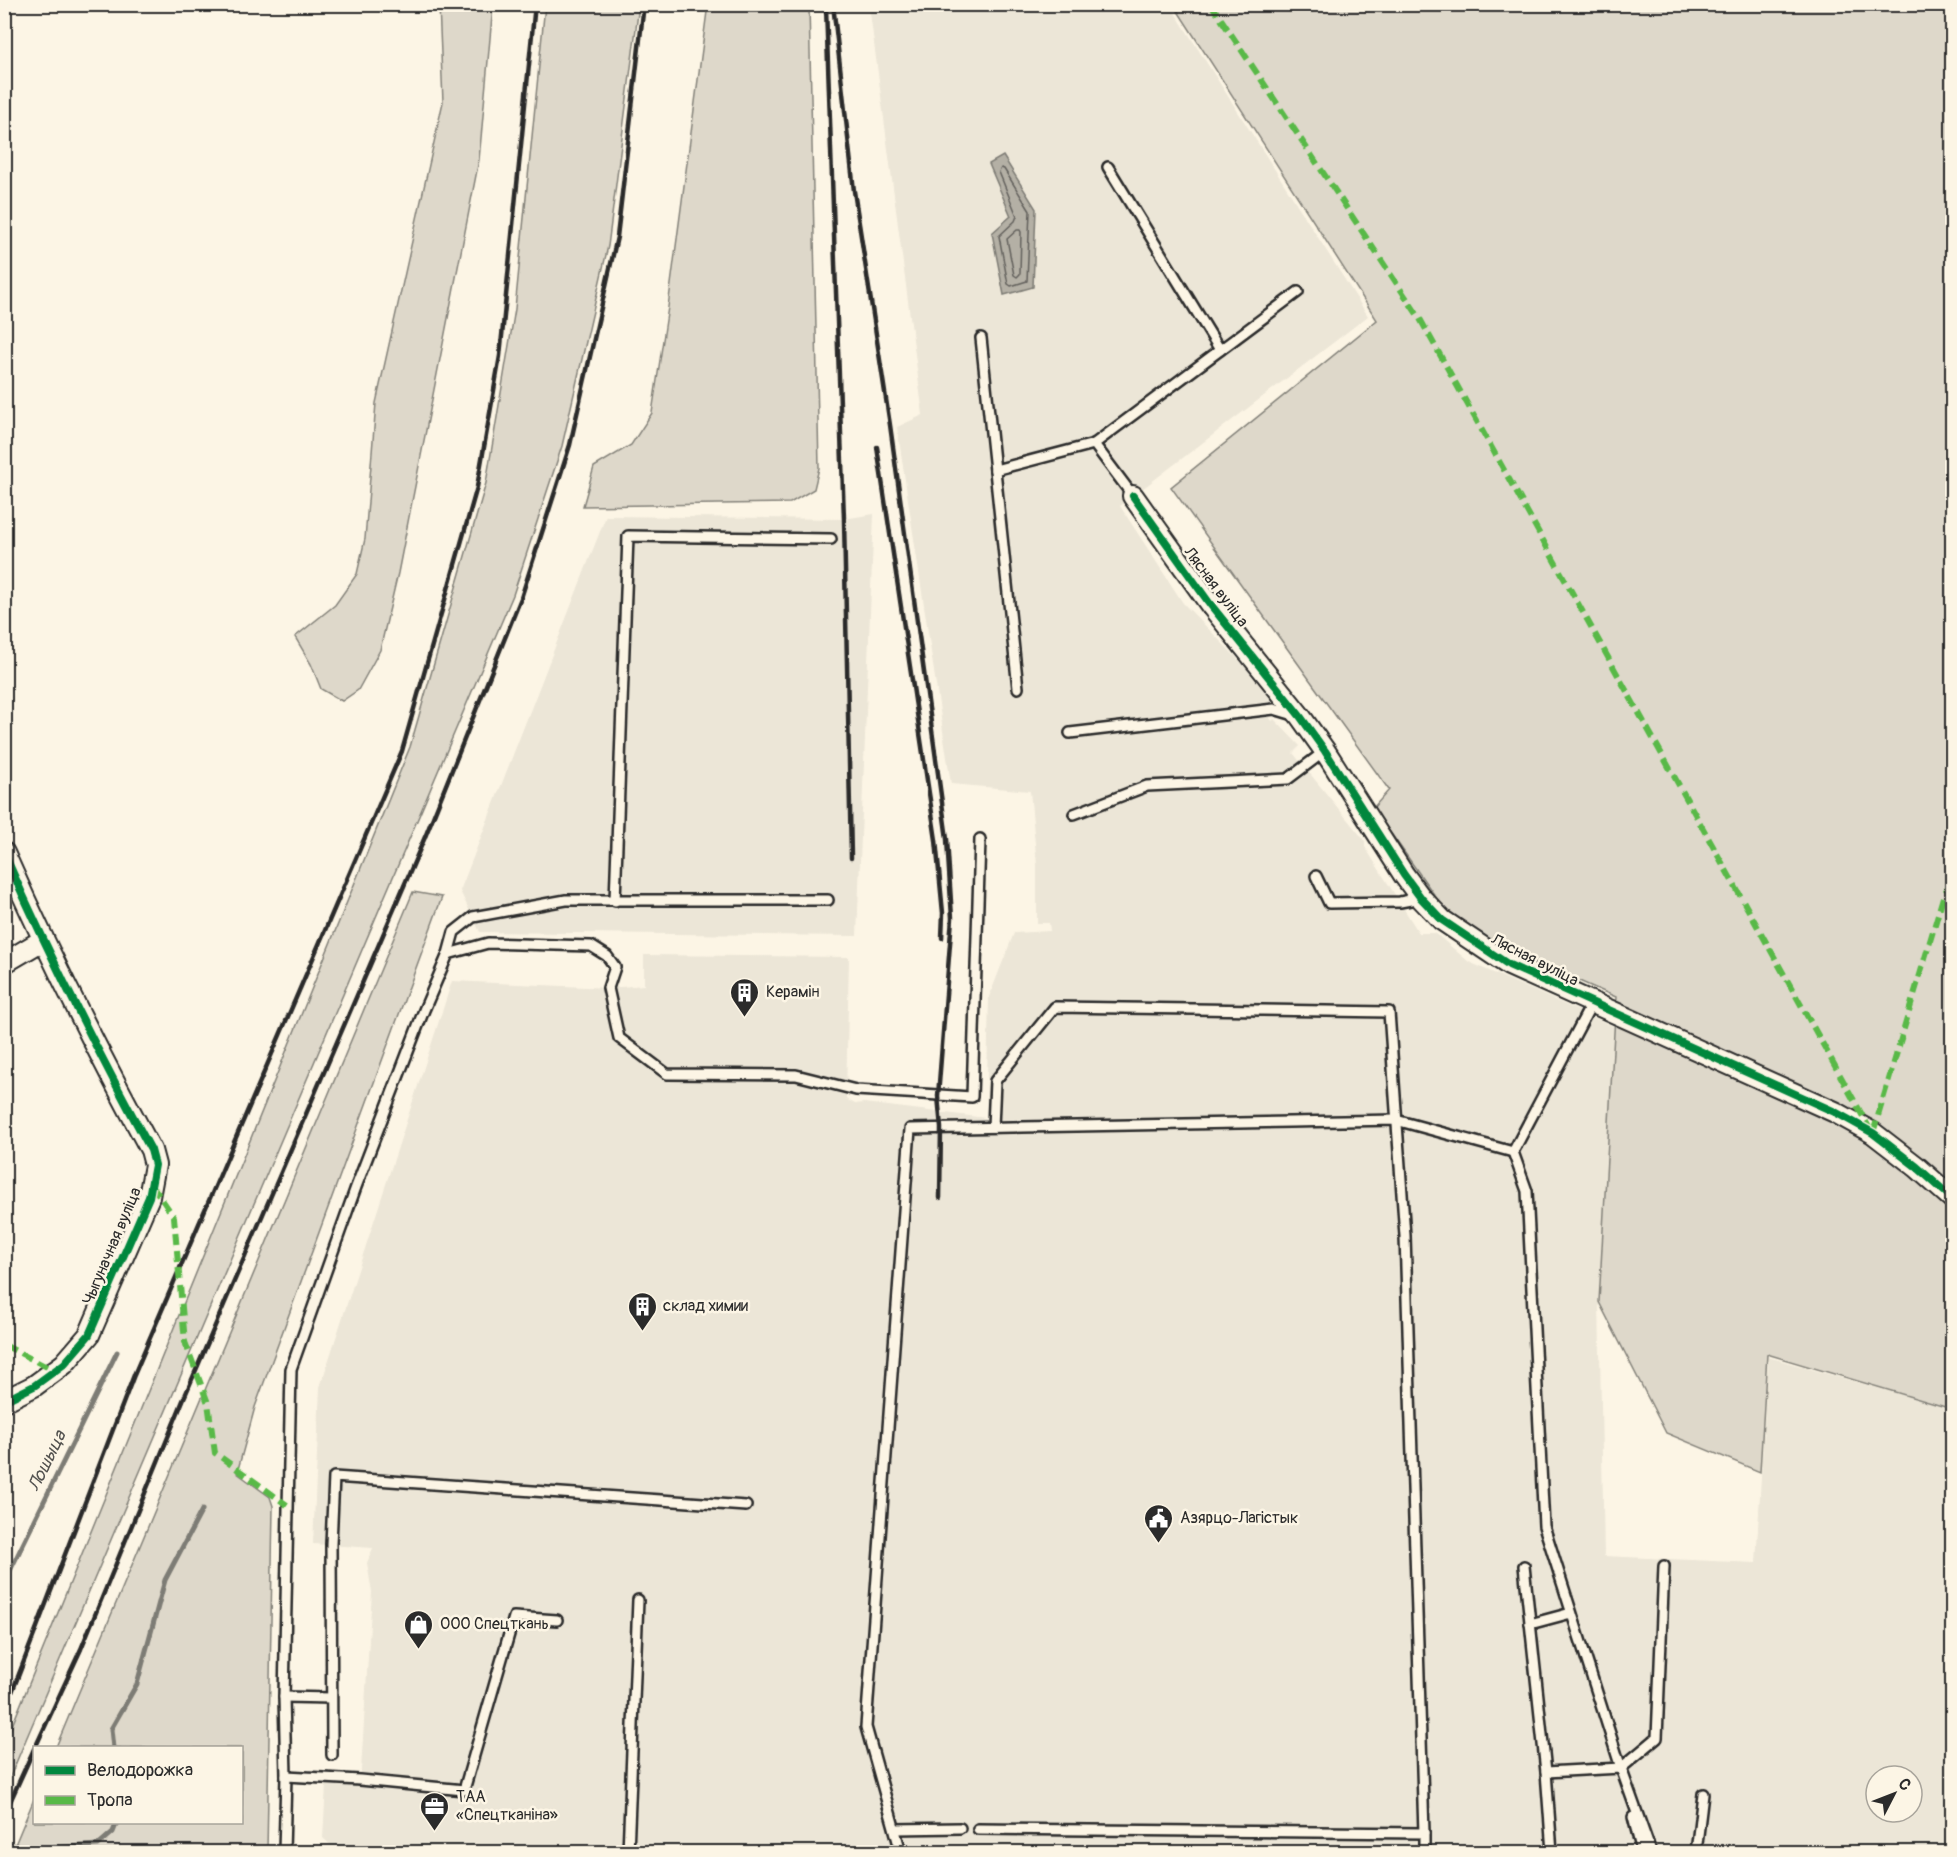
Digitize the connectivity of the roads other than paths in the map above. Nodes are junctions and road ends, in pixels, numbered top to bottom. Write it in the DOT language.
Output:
graph roads {
  1 [pos="1108,167"];
  2 [pos="1298,292"];
  3 [pos="981,338"];
  4 [pos="1220,350"];
  5 [pos="1094,444"];
  6 [pos="995,470"];
  7 [pos="1133,496"];
  8 [pos="831,539"];
  9 [pos="1017,688"];
  10 [pos="1300,716"];
  11 [pos="1070,733"];
  12 [pos="1325,751"];
  13 [pos="1074,814"];
  14 [pos="980,839"];
  15 [pos="4,854"];
  16 [pos="1316,876"];
  17 [pos="1421,898"];
  18 [pos="828,900"];
  19 [pos="615,901"];
  20 [pos="43,940"];
  21 [pos="448,954"];
  22 [pos="4,963"];
  23 [pos="1592,1003"];
  24 [pos="1396,1120"];
  25 [pos="993,1127"];
  26 [pos="1513,1152"];
  27 [pos="1953,1198"];
  28 [pos="4,1401"];
  29 [pos="746,1506"];
  30 [pos="1524,1566"];
  31 [pos="1664,1566"];
  32 [pos="638,1600"];
  33 [pos="1571,1613"];
  34 [pos="557,1620"];
  35 [pos="1530,1624"];
  36 [pos="284,1697"];
  37 [pos="331,1698"];
  38 [pos="332,1755"];
  39 [pos="1621,1768"];
  40 [pos="1546,1772"];
  41 [pos="286,1776"];
  42 [pos="1703,1794"];
  43 [pos="960,1828"];
  44 [pos="978,1829"];
  45 [pos="895,1830"];
  46 [pos="1424,1833"];
  47 [pos="284,1852"];
  48 [pos="628,1852"];
  49 [pos="901,1852"];
  50 [pos="1424,1852"];
  51 [pos="1552,1852"];
  52 [pos="1642,1852"];
  53 [pos="1652,1852"];
  54 [pos="1696,1852"];
  1 -- 4 [label="lane"];
  2 -- 4 [label="lane"];
  3 -- 6 [label="lane"];
  4 -- 5 [label="lane"];
  5 -- 6 [label="lane"];
  5 -- 7 [label="lane"];
  6 -- 9 [label="lane"];
  7 -- 10 [label="street, Лясная вуліца"];
  8 -- 19 [label="lane"];
  10 -- 11 [label="lane"];
  10 -- 12 [label="street, Лясная вуліца"];
  12 -- 13 [label="lane"];
  12 -- 17 [label="street, Лясная вуліца"];
  14 -- 21 [label="lane"];
  15 -- 20 [label="street, Чыгуначная вуліца"];
  16 -- 17 [label="lane"];
  17 -- 23 [label="street, Лясная вуліца"];
  18 -- 19 [label="lane"];
  19 -- 21 [label="lane"];
  20 -- 22 [label="street"];
  20 -- 28 [label="street, Чыгуначная вуліца"];
  21 -- 36 [label="lane"];
  23 -- 26 [label="lane"];
  23 -- 27 [label="street, Лясная вуліца"];
  24 -- 25 [label="lane"];
  24 -- 25 [label="lane"];
  24 -- 26 [label="lane"];
  24 -- 46 [label="lane"];
  25 -- 45 [label="lane"];
  26 -- 33 [label="lane"];
  29 -- 37 [label="lane"];
  30 -- 35 [label="lane"];
  31 -- 39 [label="lane"];
  32 -- 48 [label="lane"];
  33 -- 35 [label="lane"];
  33 -- 39 [label="lane"];
  34 -- 41 [label="lane"];
  35 -- 40 [label="lane"];
  36 -- 37 [label="lane"];
  36 -- 41 [label="lane"];
  37 -- 38 [label="lane"];
  39 -- 40 [label="lane"];
  39 -- 52 [label="lane"];
  39 -- 53 [label="lane"];
  40 -- 51 [label="lane"];
  41 -- 47 [label="lane"];
  42 -- 54 [label="lane"];
  43 -- 45 [label="lane"];
  44 -- 46 [label="lane"];
  45 -- 49 [label="lane"];
  46 -- 50 [label="lane"];
}
